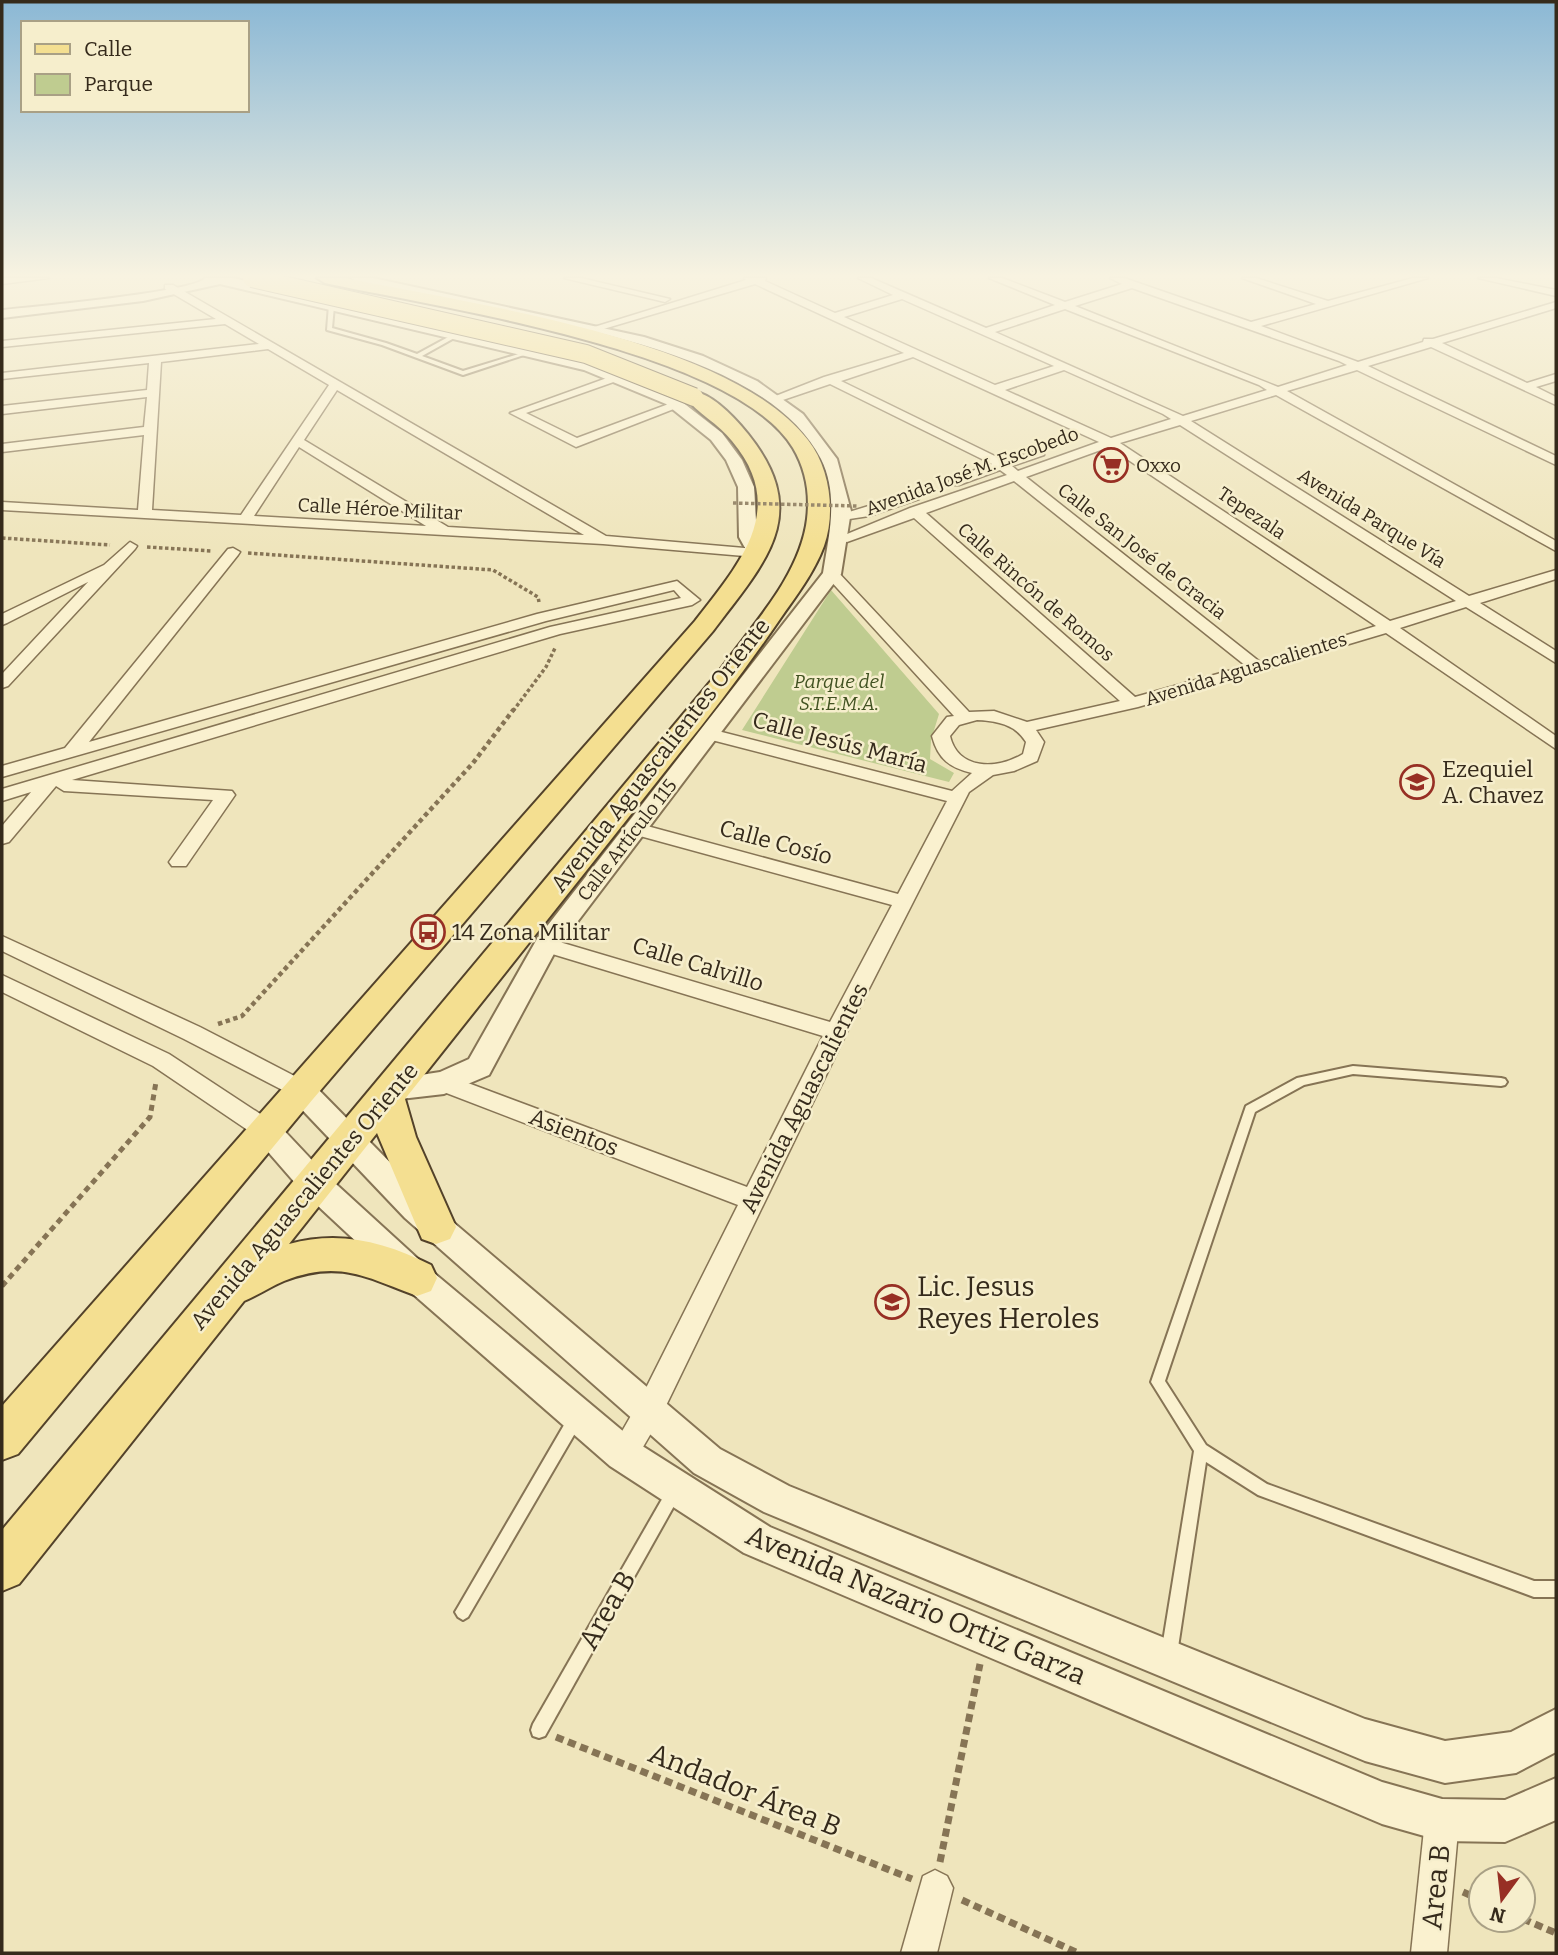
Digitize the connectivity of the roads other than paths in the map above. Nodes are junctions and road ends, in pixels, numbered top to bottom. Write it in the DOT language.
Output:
graph roads {
  1 [pos="63,369"];
  2 [pos="155,369"];
  3 [pos="309,369"];
  4 [pos="454,369"];
  5 [pos="475,369"];
  6 [pos="592,369"];
  7 [pos="633,369"];
  8 [pos="654,369"];
  9 [pos="677,369"];
  10 [pos="723,369"];
  11 [pos="860,369"];
  12 [pos="951,369"];
  13 [pos="1056,369"];
  14 [pos="1073,369"];
  15 [pos="1228,369"];
  16 [pos="1309,369"];
  17 [pos="1348,369"];
  18 [pos="1365,369"];
  19 [pos="1488,369"];
  20 [pos="2,376"];
  21 [pos="1556,377"];
  22 [pos="623,378"];
  23 [pos="828,379"];
  24 [pos="1263,383"];
  25 [pos="335,384"];
  26 [pos="1526,387"];
  27 [pos="695,389"];
  28 [pos="995,389"];
  29 [pos="1278,391"];
  30 [pos="154,393"];
  31 [pos="774,399"];
  32 [pos="1556,401"];
  33 [pos="2,410"];
  34 [pos="1173,416"];
  35 [pos="152,430"];
  36 [pos="1095,433"];
  37 [pos="296,440"];
  38 [pos="1072,441"];
  39 [pos="1110,442"];
  40 [pos="2,448"];
  41 [pos="1048,449"];
  42 [pos="815,452"];
  43 [pos="1556,461"];
  44 [pos="735,462"];
  45 [pos="1001,464"];
  46 [pos="1016,475"];
  47 [pos="770,481"];
  48 [pos="839,482"];
  49 [pos="2,506"];
  50 [pos="915,510"];
  51 [pos="850,511"];
  52 [pos="145,514"];
  53 [pos="245,520"];
  54 [pos="446,532"];
  55 [pos="842,539"];
  56 [pos="603,540"];
  57 [pos="130,546"];
  58 [pos="1556,547"];
  59 [pos="233,552"];
  60 [pos="756,554"];
  61 [pos="110,566"];
  62 [pos="832,573"];
  63 [pos="1556,574"];
  64 [pos="1465,601"];
  65 [pos="542,617"];
  66 [pos="2,620"];
  67 [pos="1387,626"];
  68 [pos="556,630"];
  69 [pos="776,649"];
  70 [pos="1556,658"];
  71 [pos="1258,668"];
  72 [pos="729,675"];
  73 [pos="2,683"];
  74 [pos="1132,703"];
  75 [pos="965,717"];
  76 [pos="1024,727"];
  77 [pos="710,734"];
  78 [pos="1556,744"];
  79 [pos="71,751"];
  80 [pos="955,760"];
  81 [pos="988,770"];
  82 [pos="2,772"];
  83 [pos="48,784"];
  84 [pos="959,794"];
  85 [pos="2,795"];
  86 [pos="636,829"];
  87 [pos="2,838"];
  88 [pos="180,862"];
  89 [pos="904,902"];
  90 [pos="2,943"];
  91 [pos="546,945"];
  92 [pos="2,983"];
  93 [pos="836,1032"];
  94 [pos="1501,1082"];
  95 [pos="444,1083"];
  96 [pos="300,1089"];
  97 [pos="389,1093"];
  98 [pos="266,1130"];
  99 [pos="349,1141"];
  100 [pos="314,1183"];
  101 [pos="753,1200"];
  102 [pos="436,1227"];
  103 [pos="418,1278"];
  104 [pos="221,1295"];
  105 [pos="650,1409"];
  106 [pos="578,1415"];
  107 [pos="2,1439"];
  108 [pos="1201,1450"];
  109 [pos="623,1454"];
  110 [pos="676,1490"];
  111 [pos="2,1567"];
  112 [pos="1556,1589"];
  113 [pos="463,1612"];
  114 [pos="1169,1657"];
  115 [pos="1556,1729"];
  116 [pos="539,1730"];
  117 [pos="1556,1799"];
  118 [pos="1442,1820"];
  119 [pos="935,1888"];
  120 [pos="919,1953"];
  121 [pos="1429,1953"];
  1 -- 20 [label="street"];
  2 -- 30 [label="street"];
  3 -- 25 [label="street"];
  4 -- 5 [label="lane"];
  6 -- 22 [label="street"];
  7 -- 27 [label="main road, Avenida Aguascalientes Oriente, bridge"];
  8 -- 27 [label="main road, Avenida Aguascalientes Oriente"];
  9 -- 27 [label="main road"];
  10 -- 31 [label="street"];
  11 -- 23 [label="street"];
  12 -- 28 [label="street, Tepezala"];
  13 -- 28 [label="street"];
  14 -- 34 [label="street, Avenida Parque Vía"];
  15 -- 24 [label="street"];
  16 -- 24 [label="street, Avenida José M. Escobedo"];
  17 -- 29 [label="street, Avenida José M. Escobedo"];
  18 -- 43 [label="street"];
  19 -- 26 [label="street"];
  21 -- 26 [label="street"];
  22 -- 27 [label="main road"];
  22 -- 27 [label="street"];
  22 -- 27 [label="street"];
  23 -- 31 [label="street"];
  23 -- 45 [label="street, Calle San José de Gracia"];
  24 -- 29 [label="street"];
  24 -- 34 [label="street, Avenida José M. Escobedo"];
  25 -- 37 [label="street"];
  25 -- 56 [label="street"];
  26 -- 32 [label="street"];
  27 -- 42 [label="main road, Avenida Aguascalientes Oriente"];
  27 -- 44 [label="street"];
  27 -- 47 [label="main road, Avenida Aguascalientes Oriente"];
  28 -- 36 [label="street, Tepezala"];
  29 -- 34 [label="street, Avenida José M. Escobedo"];
  29 -- 58 [label="street"];
  30 -- 33 [label="street"];
  30 -- 35 [label="street"];
  31 -- 42 [label="street"];
  34 -- 36 [label="street, Avenida José M. Escobedo"];
  34 -- 39 [label="street, Avenida José M. Escobedo"];
  34 -- 64 [label="street, Avenida Parque Vía"];
  35 -- 40 [label="street"];
  35 -- 52 [label="street"];
  36 -- 38 [label="street, Avenida José M. Escobedo"];
  36 -- 39 [label="street, Tepezala"];
  37 -- 53 [label="street"];
  37 -- 54 [label="street"];
  39 -- 46 [label="street, Avenida José M. Escobedo"];
  39 -- 67 [label="street, Tepezala"];
  41 -- 45 [label="street, Avenida José M. Escobedo"];
  42 -- 48 [label="main road"];
  42 -- 72 [label="main road, Avenida Aguascalientes Oriente"];
  44 -- 47 [label="main road"];
  44 -- 60 [label="street"];
  45 -- 46 [label="street, Calle San José de Gracia"];
  45 -- 51 [label="street, Avenida José M. Escobedo"];
  46 -- 50 [label="street, Avenida José M. Escobedo"];
  46 -- 71 [label="street, Calle San José de Gracia"];
  47 -- 60 [label="main road, Avenida Aguascalientes Oriente"];
  48 -- 51 [label="street, Calle Artículo 115"];
  49 -- 52 [label="street, Calle Héroe Militar"];
  50 -- 55 [label="street, Avenida José M. Escobedo"];
  50 -- 74 [label="street, Calle Rincón de Romos"];
  51 -- 55 [label="street, Calle Artículo 115"];
  52 -- 53 [label="street, Calle Héroe Militar"];
  53 -- 54 [label="street, Calle Héroe Militar"];
  54 -- 56 [label="street, Calle Héroe Militar"];
  55 -- 62 [label="street, Calle Artículo 115"];
  56 -- 60 [label="street, Calle Héroe Militar"];
  57 -- 61 [label="street"];
  59 -- 79 [label="street"];
  60 -- 96 [label="main road, Avenida Aguascalientes Oriente"];
  61 -- 66 [label="street"];
  61 -- 73 [label="street"];
  62 -- 69 [label="street, Calle Artículo 115"];
  62 -- 75 [label="street"];
  63 -- 64 [label="street, Avenida Aguascalientes"];
  64 -- 67 [label="street, Avenida Aguascalientes"];
  64 -- 70 [label="street, Avenida Parque Vía"];
  65 -- 68 [label="street"];
  65 -- 68 [label="street"];
  65 -- 79 [label="street"];
  67 -- 71 [label="street, Avenida Aguascalientes"];
  67 -- 78 [label="street"];
  68 -- 83 [label="street"];
  69 -- 72 [label="main road"];
  69 -- 77 [label="street, Calle Artículo 115"];
  71 -- 74 [label="street, Avenida Aguascalientes"];
  72 -- 97 [label="main road, Avenida Aguascalientes Oriente"];
  74 -- 76 [label="street, Avenida Aguascalientes"];
  75 -- 76 [label="street"];
  75 -- 80 [label="street"];
  76 -- 81 [label="street"];
  77 -- 84 [label="street, Calle Jesús María"];
  77 -- 86 [label="street, Calle Artículo 115"];
  79 -- 82 [label="street"];
  79 -- 83 [label="street"];
  80 -- 81 [label="street"];
  80 -- 84 [label="street"];
  81 -- 84 [label="street, Avenida Aguascalientes"];
  83 -- 85 [label="street"];
  83 -- 87 [label="street"];
  83 -- 88 [label="street"];
  84 -- 89 [label="street, Avenida Aguascalientes"];
  86 -- 89 [label="street, Calle Cosío"];
  86 -- 91 [label="street, Calle Artículo 115"];
  89 -- 93 [label="street, Avenida Aguascalientes"];
  90 -- 96 [label="street"];
  91 -- 93 [label="street, Calle Calvillo"];
  91 -- 95 [label="street, Calle Artículo 115"];
  92 -- 98 [label="street"];
  93 -- 101 [label="street, Avenida Aguascalientes"];
  94 -- 108 [label="lane"];
  95 -- 97 [label="street, Asientos"];
  95 -- 101 [label="street, Asientos"];
  96 -- 98 [label="main road, Avenida Aguascalientes Oriente"];
  96 -- 99 [label="street, Avenida Nazario Ortiz Garza"];
  97 -- 99 [label="main road, Avenida Aguascalientes Oriente"];
  97 -- 102 [label="main road"];
  98 -- 100 [label="street, Avenida Nazario Ortiz Garza"];
  98 -- 107 [label="main road, Avenida Aguascalientes Oriente"];
  99 -- 100 [label="main road, Avenida Aguascalientes Oriente"];
  99 -- 102 [label="street, Avenida Nazario Ortiz Garza"];
  100 -- 103 [label="street, Avenida Nazario Ortiz Garza"];
  100 -- 104 [label="main road, Avenida Aguascalientes Oriente"];
  101 -- 105 [label="street, Avenida Aguascalientes"];
  102 -- 105 [label="street, Avenida Nazario Ortiz Garza"];
  103 -- 104 [label="main road"];
  103 -- 106 [label="street, Avenida Nazario Ortiz Garza"];
  104 -- 111 [label="main road, Avenida Aguascalientes Oriente"];
  105 -- 109 [label="street, Avenida Aguascalientes"];
  105 -- 114 [label="street, Avenida Nazario Ortiz Garza"];
  106 -- 109 [label="street, Avenida Nazario Ortiz Garza"];
  106 -- 113 [label="lane"];
  108 -- 112 [label="lane"];
  108 -- 114 [label="lane"];
  109 -- 110 [label="street, Avenida Nazario Ortiz Garza"];
  110 -- 116 [label="lane, Area B"];
  110 -- 118 [label="street, Avenida Nazario Ortiz Garza"];
  114 -- 115 [label="street, Avenida Nazario Ortiz Garza"];
  117 -- 118 [label="street, Avenida Nazario Ortiz Garza"];
  118 -- 121 [label="street, Area B"];
  119 -- 120 [label="street"];
}
